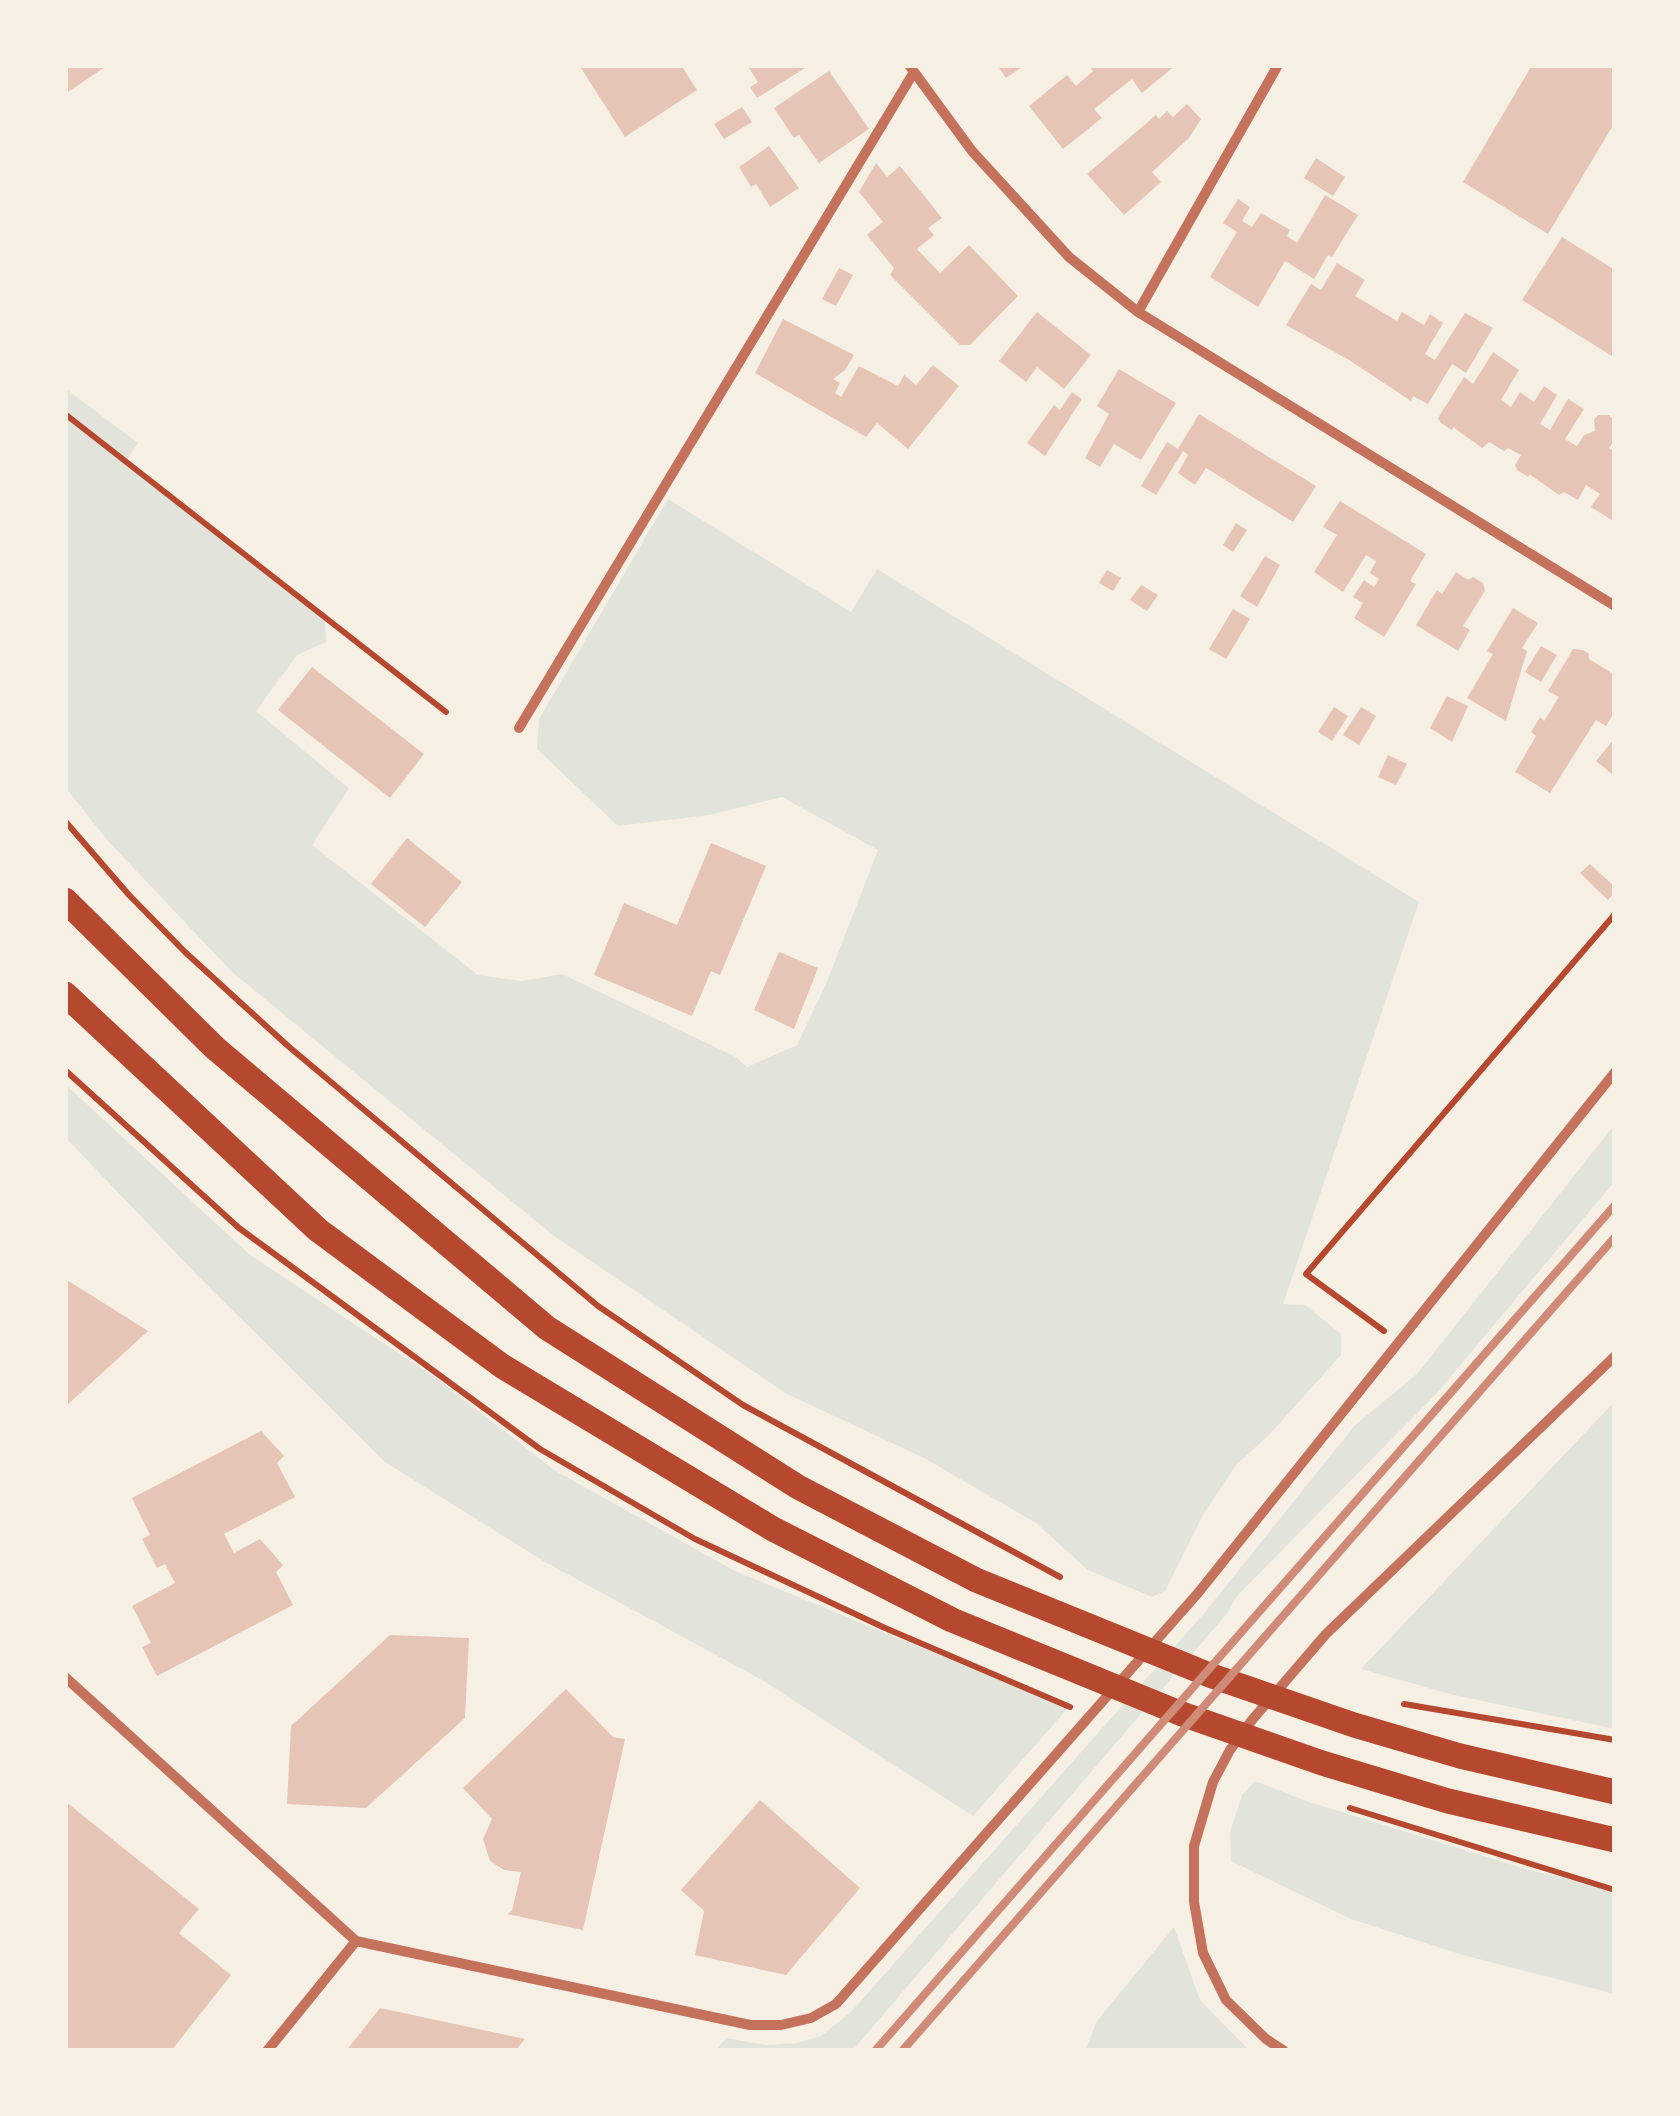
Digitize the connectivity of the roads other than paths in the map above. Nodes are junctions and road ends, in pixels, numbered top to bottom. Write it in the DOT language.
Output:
graph roads {
  1 [pos="1278,65"];
  2 [pos="912,69"];
  3 [pos="1138,312"];
  4 [pos="1615,606"];
  5 [pos="519,728"];
  6 [pos="65,900"];
  7 [pos="65,994"];
  8 [pos="1615,1072"];
  9 [pos="1615,1356"];
  10 [pos="65,1677"];
  11 [pos="1615,1792"];
  12 [pos="1615,1840"];
  13 [pos="356,1941"];
  14 [pos="267,2051"];
  15 [pos="1284,2051"];
  1 -- 3 [label="street"];
  2 -- 3 [label="street"];
  2 -- 5 [label="street"];
  3 -- 4 [label="street"];
  6 -- 11 [label="main road"];
  7 -- 12 [label="main road"];
  8 -- 13 [label="street"];
  9 -- 15 [label="street"];
  10 -- 13 [label="street"];
  13 -- 14 [label="street"];
}
